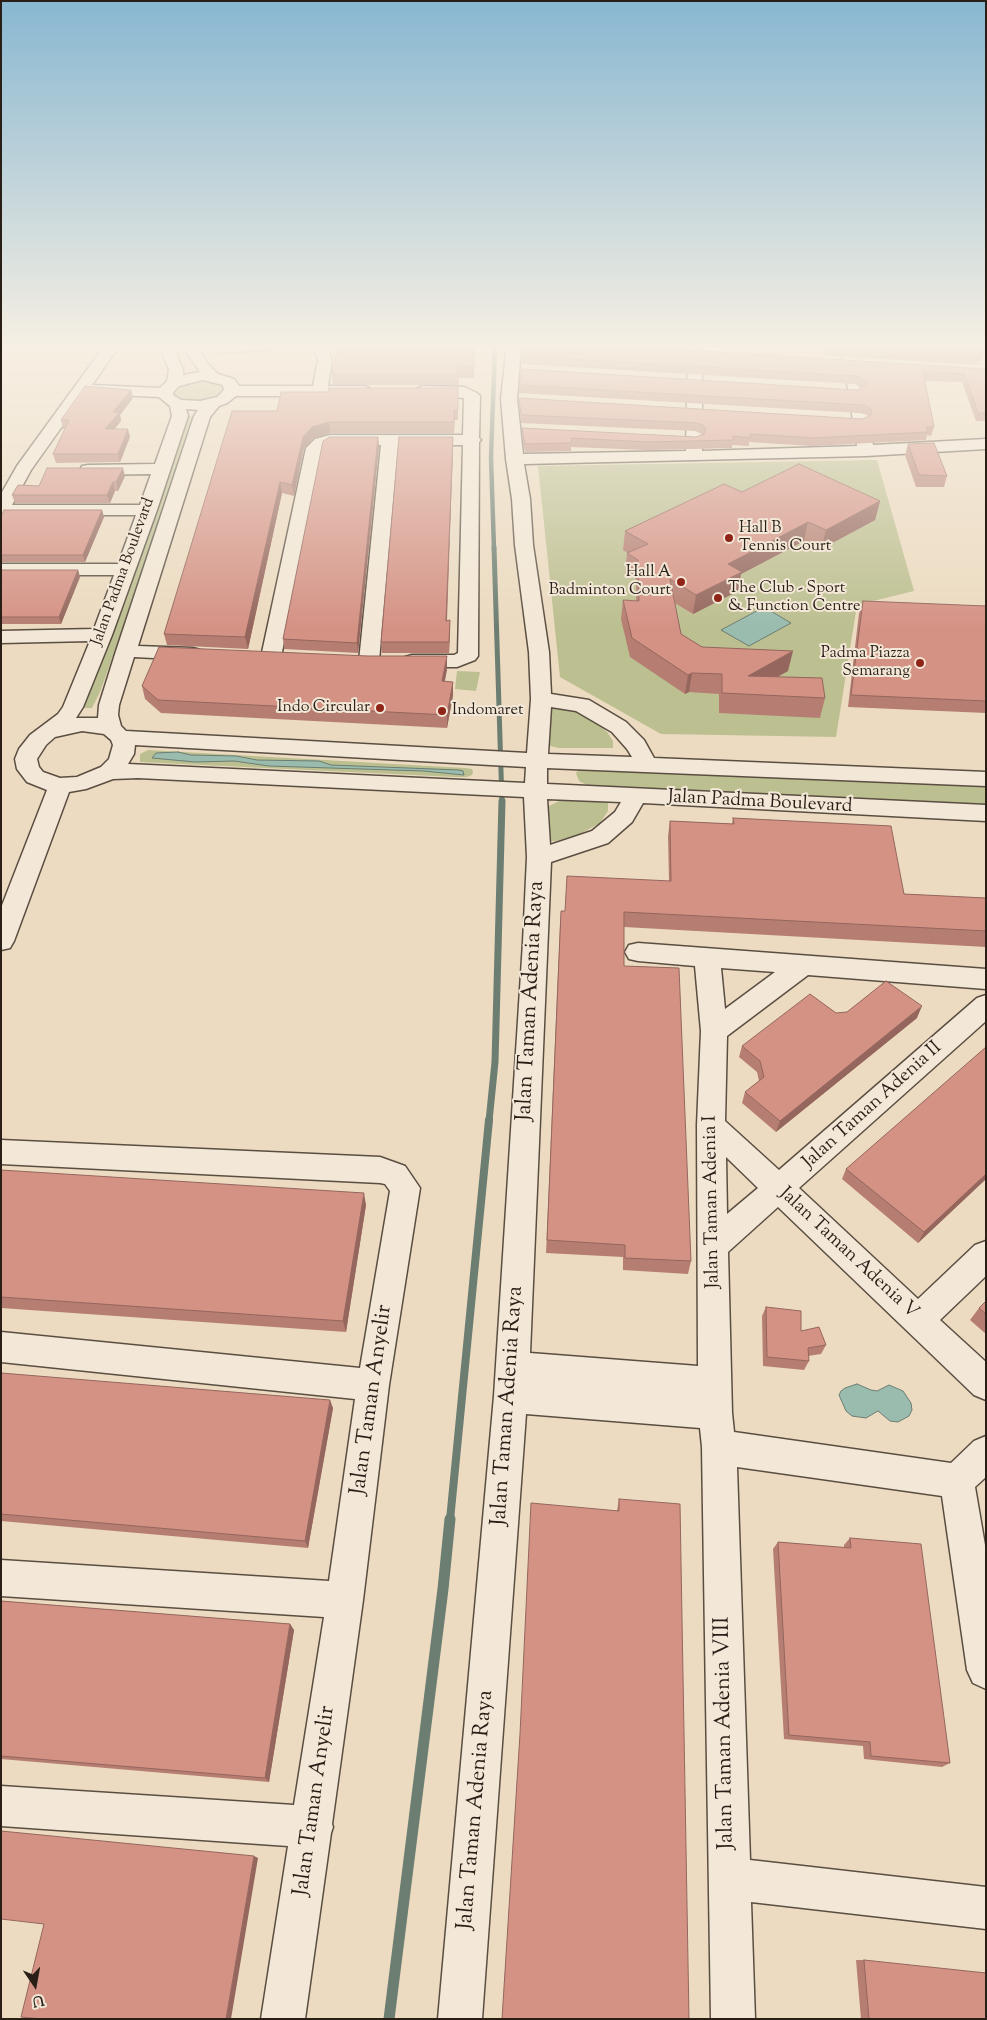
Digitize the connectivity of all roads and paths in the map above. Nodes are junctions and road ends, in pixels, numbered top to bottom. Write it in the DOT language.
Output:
graph roads {
  1 [pos="46,439"];
  2 [pos="172,439"];
  3 [pos="194,439"];
  4 [pos="512,439"];
  5 [pos="695,439"];
  6 [pos="862,439"];
  7 [pos="390,440"];
  8 [pos="473,440"];
  9 [pos="986,444"];
  10 [pos="866,451"];
  11 [pos="694,456"];
  12 [pos="514,459"];
  13 [pos="162,469"];
  14 [pos="24,470"];
  15 [pos="43,470"];
  16 [pos="72,470"];
  17 [pos="1,509"];
  18 [pos="148,510"];
  19 [pos="1,569"];
  20 [pos="125,570"];
  21 [pos="102,635"];
  22 [pos="1,636"];
  23 [pos="126,651"];
  24 [pos="209,654"];
  25 [pos="272,657"];
  26 [pos="541,699"];
  27 [pos="50,732"];
  28 [pos="116,733"];
  29 [pos="646,765"];
  30 [pos="109,772"];
  31 [pos="535,776"];
  32 [pos="986,779"];
  33 [pos="60,785"];
  34 [pos="635,797"];
  35 [pos="986,813"];
  36 [pos="538,857"];
  37 [pos="1,941"];
  38 [pos="638,952"];
  39 [pos="707,957"];
  40 [pos="803,965"];
  41 [pos="986,979"];
  42 [pos="986,1005"];
  43 [pos="714,1031"];
  44 [pos="711,1124"];
  45 [pos="1,1152"];
  46 [pos="778,1190"];
  47 [pos="714,1245"];
  48 [pos="986,1255"];
  49 [pos="919,1319"];
  50 [pos="1,1347"];
  51 [pos="512,1381"];
  52 [pos="986,1384"];
  53 [pos="373,1385"];
  54 [pos="716,1415"];
  55 [pos="986,1453"];
  56 [pos="957,1481"];
  57 [pos="1,1578"];
  58 [pos="345,1600"];
  59 [pos="986,1669"];
  60 [pos="1,1806"];
  61 [pos="313,1827"];
  62 [pos="730,1879"];
  63 [pos="986,1908"];
  64 [pos="283,2019"];
  65 [pos="460,2019"];
  66 [pos="733,2019"];
  1 -- 14 [label="street"];
  2 -- 13 [label="street, Jalan Padma Boulevard"];
  3 -- 23 [label="street, Jalan Padma Boulevard"];
  4 -- 12 [label="street, Jalan Taman Adenia Raya"];
  5 -- 11 [label="street"];
  6 -- 10 [label="street"];
  7 -- 8 [label="street"];
  7 -- 8 [label="street"];
  7 -- 25 [label="street"];
  9 -- 10 [label="street"];
  10 -- 11 [label="street"];
  11 -- 12 [label="street"];
  12 -- 26 [label="street, Jalan Taman Adenia Raya"];
  13 -- 16 [label="street"];
  13 -- 18 [label="street, Jalan Padma Boulevard"];
  14 -- 15 [label="street"];
  14 -- 17 [label="street"];
  17 -- 18 [label="street"];
  18 -- 20 [label="street, Jalan Padma Boulevard"];
  19 -- 20 [label="street"];
  20 -- 21 [label="street, Jalan Padma Boulevard"];
  21 -- 22 [label="street"];
  21 -- 27 [label="street, Jalan Padma Boulevard"];
  23 -- 24 [label="street"];
  23 -- 28 [label="street, Jalan Padma Boulevard"];
  26 -- 29 [label="street"];
  26 -- 31 [label="street, Jalan Taman Adenia Raya"];
  27 -- 28 [label="street"];
  27 -- 33 [label="street"];
  28 -- 30 [label="street"];
  28 -- 31 [label="street"];
  29 -- 31 [label="street, Jalan Padma Boulevard"];
  29 -- 32 [label="street, Jalan Padma Boulevard"];
  30 -- 31 [label="street"];
  30 -- 33 [label="street"];
  31 -- 34 [label="street, Jalan Padma Boulevard"];
  31 -- 36 [label="street, Jalan Taman Adenia Raya"];
  33 -- 37 [label="street"];
  34 -- 35 [label="street, Jalan Padma Boulevard"];
  34 -- 36 [label="street"];
  36 -- 51 [label="street, Jalan Taman Adenia Raya"];
  38 -- 39 [label="street"];
  39 -- 40 [label="street"];
  39 -- 43 [label="street, Jalan Taman Adenia I"];
  40 -- 41 [label="street"];
  40 -- 43 [label="street"];
  42 -- 46 [label="street, Jalan Taman Adenia II"];
  43 -- 44 [label="street, Jalan Taman Adenia I"];
  44 -- 46 [label="street, Jalan Taman Adenia V"];
  44 -- 47 [label="street, Jalan Taman Adenia I"];
  45 -- 53 [label="street, Jalan Taman Anyelir"];
  46 -- 47 [label="street, Jalan Taman Adenia II"];
  46 -- 49 [label="street, Jalan Taman Adenia V"];
  47 -- 54 [label="street, Jalan Taman Adenia I"];
  48 -- 49 [label="street"];
  49 -- 52 [label="street, Jalan Taman Adenia V"];
  50 -- 53 [label="street"];
  51 -- 54 [label="street"];
  51 -- 65 [label="street, Jalan Taman Adenia Raya"];
  53 -- 58 [label="street, Jalan Taman Anyelir"];
  54 -- 56 [label="street"];
  54 -- 62 [label="street, Jalan Taman Adenia VIII"];
  55 -- 56 [label="street"];
  56 -- 59 [label="street"];
  57 -- 58 [label="street"];
  58 -- 61 [label="street, Jalan Taman Anyelir"];
  60 -- 61 [label="street"];
  61 -- 64 [label="street, Jalan Taman Anyelir"];
  62 -- 63 [label="street"];
  62 -- 66 [label="street, Jalan Taman Adenia VIII"];
}
